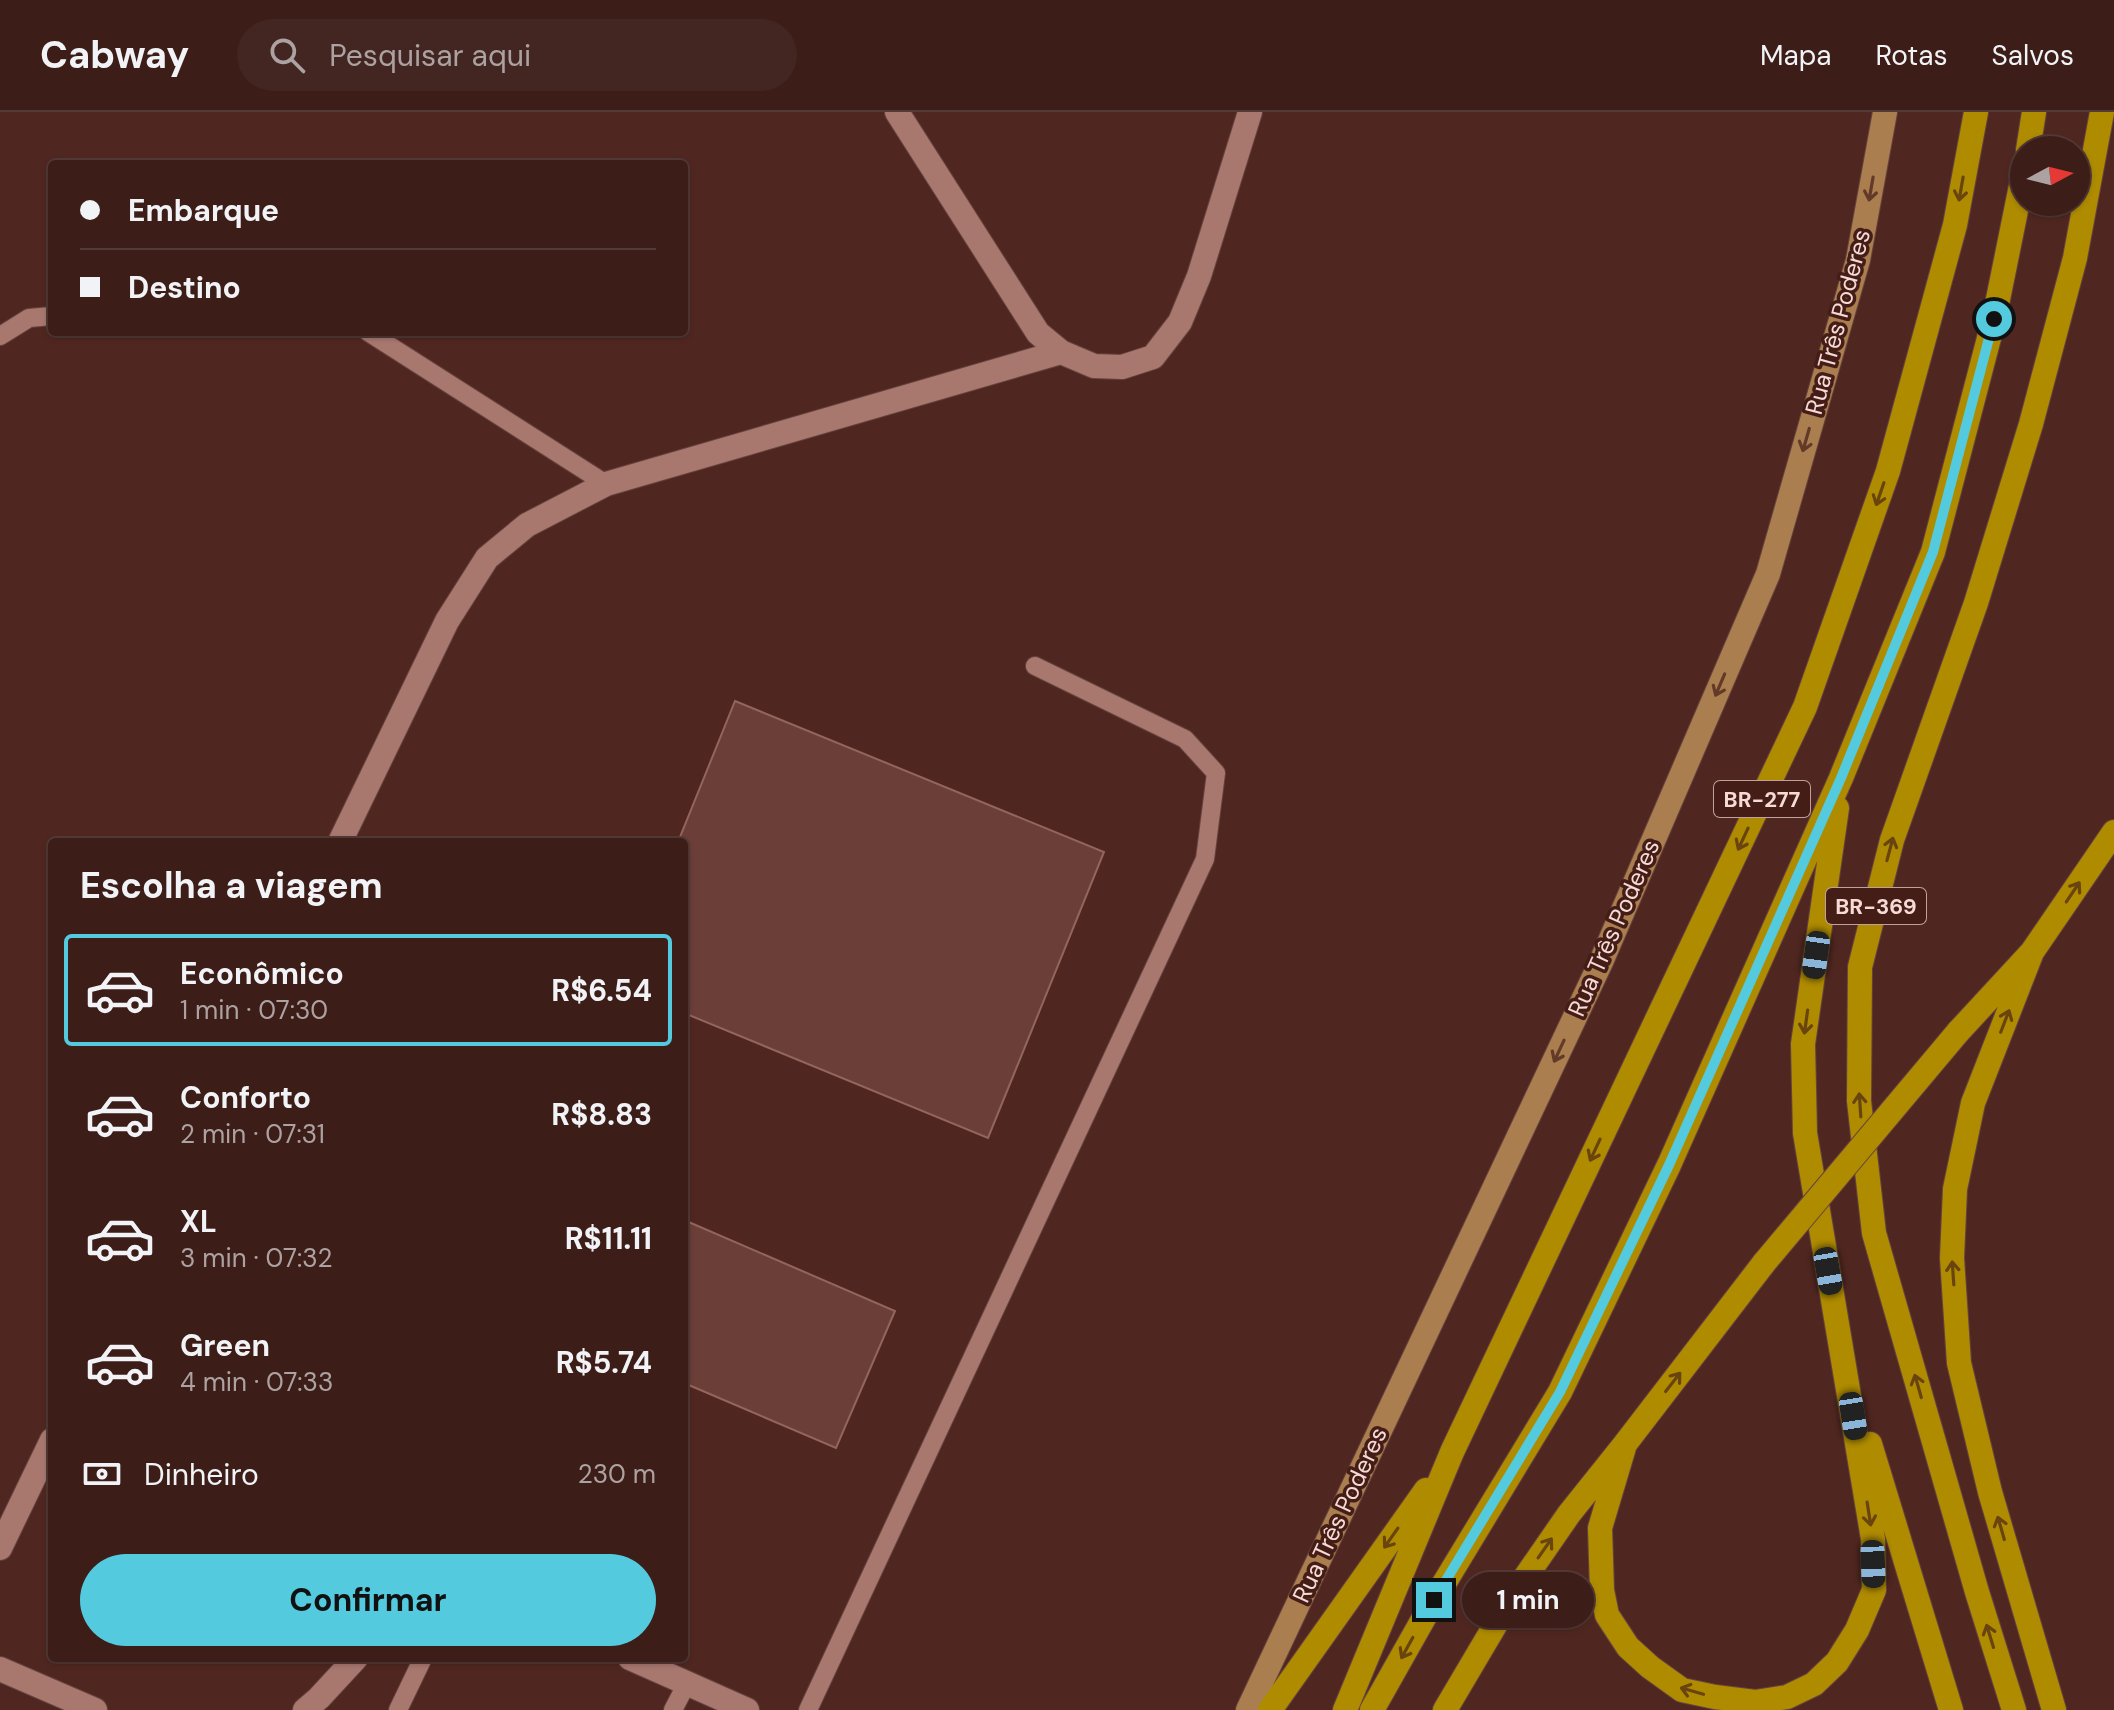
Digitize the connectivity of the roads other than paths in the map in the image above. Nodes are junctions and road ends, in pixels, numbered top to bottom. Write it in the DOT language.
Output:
graph roads {
  1 [pos="897,112"];
  2 [pos="1250,112"];
  3 [pos="1885,112"];
  4 [pos="1976,112"];
  5 [pos="2034,112"];
  6 [pos="2102,112"];
  7 [pos="2030,136"];
  8 [pos="2015,216"];
  9 [pos="48,316"];
  10 [pos="0,336"];
  11 [pos="374,336"];
  12 [pos="1061,352"];
  13 [pos="606,484"];
  14 [pos="1035,666"];
  15 [pos="1841,778"];
  16 [pos="2114,832"];
  17 [pos="342,838"];
  18 [pos="2032,952"];
  19 [pos="1843,1354"];
  20 [pos="1625,1444"];
  21 [pos="48,1448"];
  22 [pos="1452,1452"];
  23 [pos="0,1548"];
  24 [pos="352,1662"];
  25 [pos="421,1662"];
  26 [pos="639,1662"];
  27 [pos="0,1669"];
  28 [pos="687,1683"];
  29 [pos="95,1710"];
  30 [pos="305,1710"];
  31 [pos="398,1710"];
  32 [pos="673,1710"];
  33 [pos="747,1710"];
  34 [pos="808,1710"];
  35 [pos="1248,1710"];
  36 [pos="1270,1710"];
  37 [pos="1345,1710"];
  38 [pos="1372,1710"];
  39 [pos="1445,1710"];
  40 [pos="1951,1710"];
  41 [pos="2014,1710"];
  42 [pos="2054,1710"];
  1 -- 12 [label="street"];
  2 -- 12 [label="street"];
  3 -- 35 [label="street, Rua Três Poderes, one-way"];
  4 -- 22 [label="highway, BR-277, one-way"];
  5 -- 7 [label="highway"];
  41 -- 6 [label="highway, BR-369, one-way"];
  8 -- 15 [label="highway"];
  9 -- 10 [label="lane"];
  11 -- 13 [label="lane"];
  12 -- 13 [label="street"];
  13 -- 17 [label="street"];
  14 -- 34 [label="lane"];
  15 -- 19 [label="highway, BR-369, one-way"];
  15 -- 38 [label="highway, one-way"];
  18 -- 16 [label="highway, one-way"];
  20 -- 18 [label="highway, one-way, bridge"];
  42 -- 18 [label="highway, one-way"];
  19 -- 20 [label="highway, one-way"];
  19 -- 40 [label="highway, BR-369"];
  39 -- 20 [label="highway, one-way"];
  21 -- 23 [label="street"];
  22 -- 36 [label="highway, one-way"];
  22 -- 37 [label="highway, BR-277"];
  24 -- 30 [label="street"];
  25 -- 31 [label="lane"];
  26 -- 28 [label="street"];
  27 -- 29 [label="street"];
  28 -- 32 [label="lane"];
  28 -- 33 [label="street"];
}
